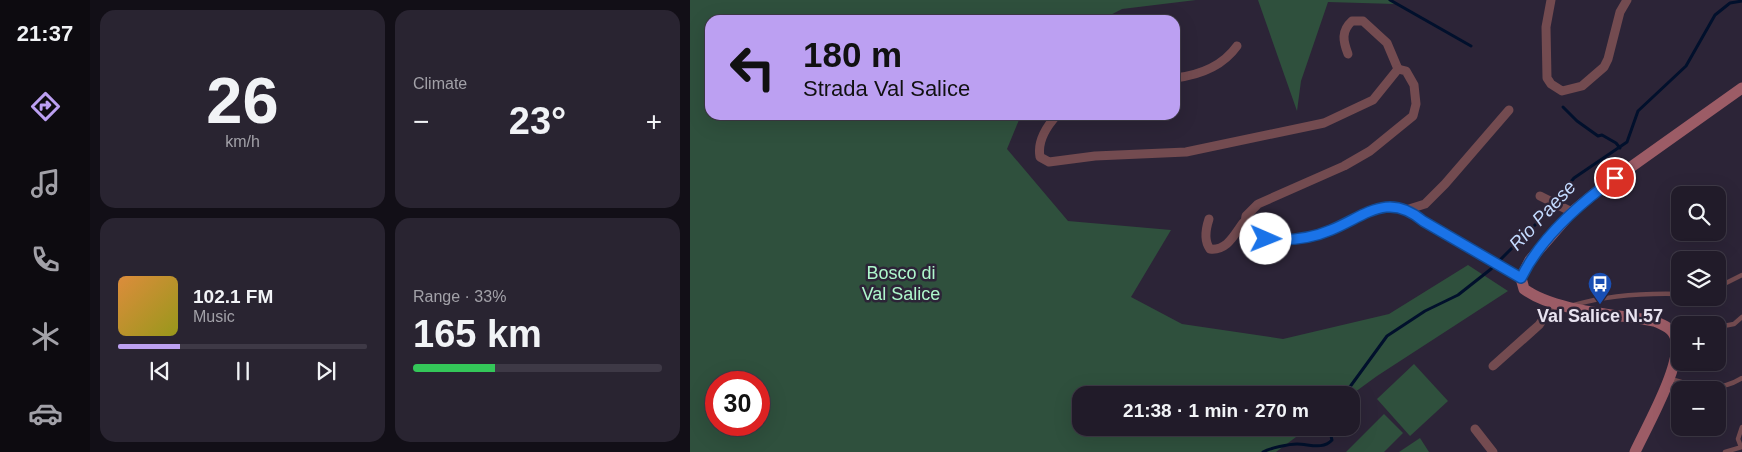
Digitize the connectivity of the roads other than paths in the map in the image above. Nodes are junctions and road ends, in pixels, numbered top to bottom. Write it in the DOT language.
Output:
graph roads {
  1 [pos="1551,0"];
  2 [pos="1627,0"];
  3 [pos="1237,46"];
  4 [pos="1348,54"];
  5 [pos="1398,69"];
  6 [pos="1180,77"];
  7 [pos="1742,88"];
  8 [pos="1510,110"];
  9 [pos="1052,120"];
  10 [pos="1544,198"];
  11 [pos="1409,210"];
  12 [pos="1572,212"];
  13 [pos="1209,219"];
  14 [pos="1243,223"];
  15 [pos="1742,275"];
  16 [pos="1521,278"];
  17 [pos="1726,283"];
  18 [pos="1671,294"];
  19 [pos="1554,304"];
  20 [pos="1567,306"];
  21 [pos="1742,317"];
  22 [pos="1726,326"];
  23 [pos="1671,331"];
  24 [pos="1493,366"];
  25 [pos="1671,371"];
  26 [pos="1669,378"];
  27 [pos="1742,378"];
  28 [pos="1742,427"];
  29 [pos="1475,429"];
  30 [pos="1741,447"];
  31 [pos="1493,452"];
  32 [pos="1635,452"];
  33 [pos="1725,452"];
  1 -- 2 [label="street"];
  3 -- 6 [label="street"];
  4 -- 5 [label="street"];
  5 -- 9 [label="street"];
  5 -- 14 [label="street"];
  7 -- 12 [label="street"];
  8 -- 11 [label="street"];
  10 -- 12 [label="street"];
  11 -- 14 [label="street"];
  11 -- 16 [label="street"];
  12 -- 16 [label="street"];
  13 -- 14 [label="street"];
  15 -- 17 [label="lane"];
  16 -- 19 [label="street"];
  18 -- 20 [label="lane"];
  19 -- 20 [label="street"];
  19 -- 24 [label="street"];
  20 -- 23 [label="street"];
  21 -- 22 [label="lane"];
  25 -- 26 [label="street"];
  26 -- 27 [label="lane"];
  26 -- 32 [label="street"];
  28 -- 30 [label="lane"];
  29 -- 31 [label="street"];
  30 -- 33 [label="lane"];
}
